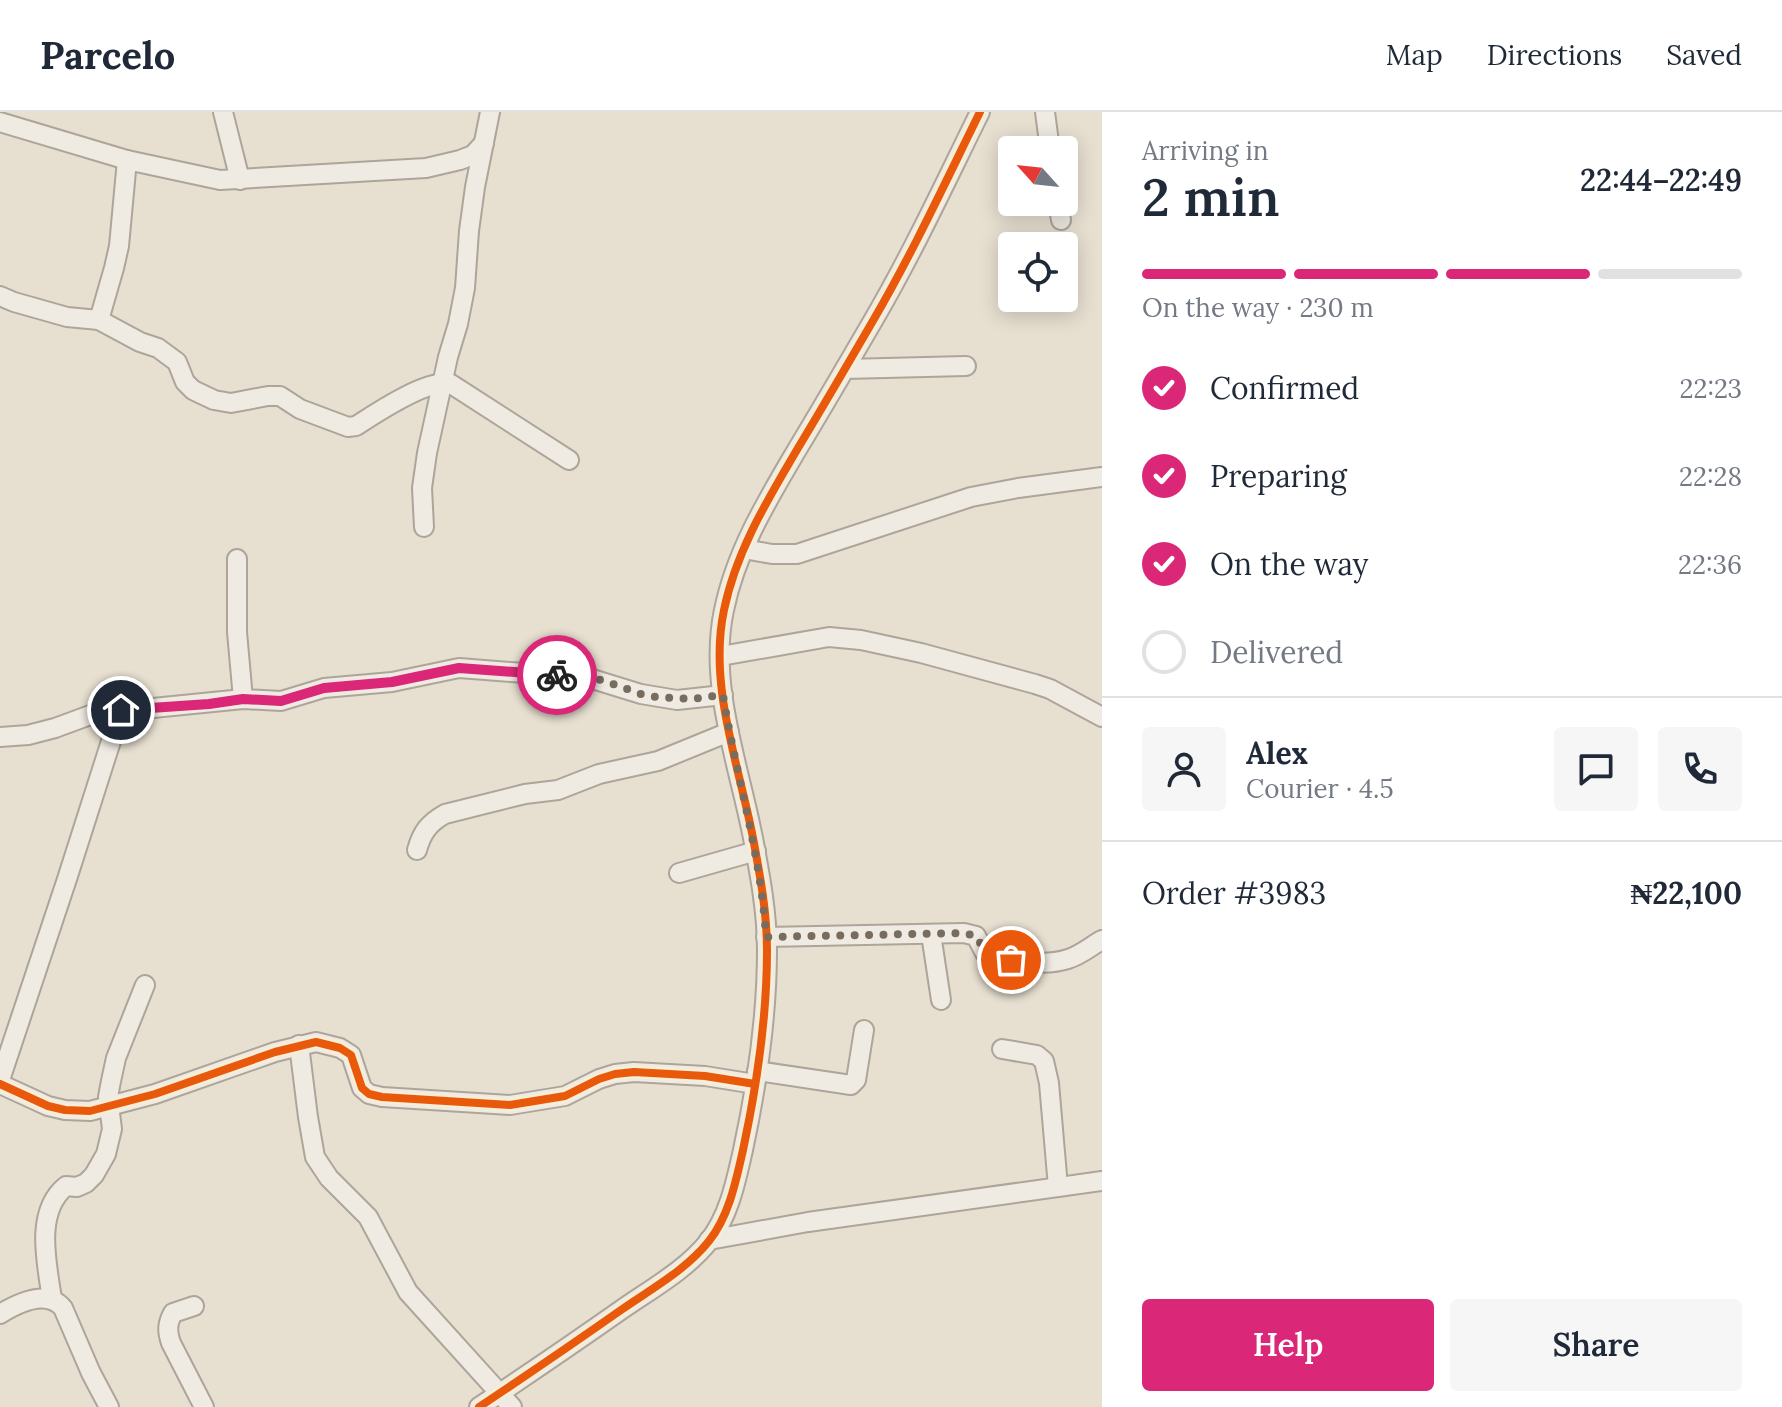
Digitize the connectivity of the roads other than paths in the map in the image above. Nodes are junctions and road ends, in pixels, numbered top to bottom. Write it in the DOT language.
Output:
graph roads {
  1 [pos="223,112"];
  2 [pos="490,112"];
  3 [pos="980,112"];
  4 [pos="1045,112"];
  5 [pos="0,122"];
  6 [pos="1048,136"];
  7 [pos="484,143"];
  8 [pos="127,160"];
  9 [pos="240,180"];
  10 [pos="0,296"];
  11 [pos="99,320"];
  12 [pos="966,366"];
  13 [pos="845,369"];
  14 [pos="442,382"];
  15 [pos="569,460"];
  16 [pos="1102,477"];
  17 [pos="424,527"];
  18 [pos="744,549"];
  19 [pos="237,559"];
  20 [pos="721,656"];
  21 [pos="723,695"];
  22 [pos="243,699"];
  23 [pos="121,710"];
  24 [pos="1102,717"];
  25 [pos="729,732"];
  26 [pos="0,737"];
  27 [pos="417,850"];
  28 [pos="756,851"];
  29 [pos="679,873"];
  30 [pos="931,934"];
  31 [pos="766,937"];
  32 [pos="1102,940"];
  33 [pos="145,985"];
  34 [pos="941,1000"];
  35 [pos="864,1030"];
  36 [pos="299,1045"];
  37 [pos="1002,1049"];
  38 [pos="756,1078"];
  39 [pos="0,1082"];
  40 [pos="109,1106"];
  41 [pos="1102,1181"];
  42 [pos="1058,1187"];
  43 [pos="709,1240"];
  44 [pos="52,1299"];
  45 [pos="194,1306"];
  46 [pos="0,1314"];
  47 [pos="506,1400"];
  48 [pos="109,1407"];
  49 [pos="204,1407"];
  50 [pos="479,1407"];
  1 -- 9 [label="street"];
  2 -- 7 [label="street"];
  3 -- 13 [label="street"];
  4 -- 6 [label="street"];
  5 -- 8 [label="street"];
  7 -- 9 [label="street"];
  7 -- 14 [label="street"];
  8 -- 9 [label="street"];
  8 -- 11 [label="street"];
  10 -- 11 [label="street"];
  11 -- 14 [label="street"];
  12 -- 13 [label="street"];
  13 -- 18 [label="street"];
  14 -- 15 [label="street"];
  14 -- 17 [label="street"];
  16 -- 18 [label="street"];
  18 -- 20 [label="street"];
  19 -- 22 [label="street"];
  20 -- 21 [label="street"];
  20 -- 24 [label="street"];
  21 -- 22 [label="street"];
  21 -- 25 [label="street"];
  22 -- 23 [label="street"];
  23 -- 26 [label="street"];
  23 -- 39 [label="street"];
  25 -- 27 [label="street"];
  25 -- 28 [label="street"];
  28 -- 29 [label="street"];
  28 -- 31 [label="street"];
  30 -- 31 [label="street"];
  30 -- 32 [label="street"];
  30 -- 34 [label="street"];
  31 -- 38 [label="street"];
  33 -- 40 [label="street"];
  35 -- 38 [label="street"];
  36 -- 38 [label="street"];
  36 -- 40 [label="street"];
  36 -- 47 [label="street"];
  37 -- 42 [label="street"];
  38 -- 43 [label="street"];
  39 -- 40 [label="street"];
  40 -- 44 [label="street"];
  41 -- 42 [label="street"];
  42 -- 43 [label="street"];
  43 -- 47 [label="street"];
  44 -- 46 [label="street"];
  44 -- 48 [label="street"];
  45 -- 49 [label="street"];
  47 -- 50 [label="street"];
}
